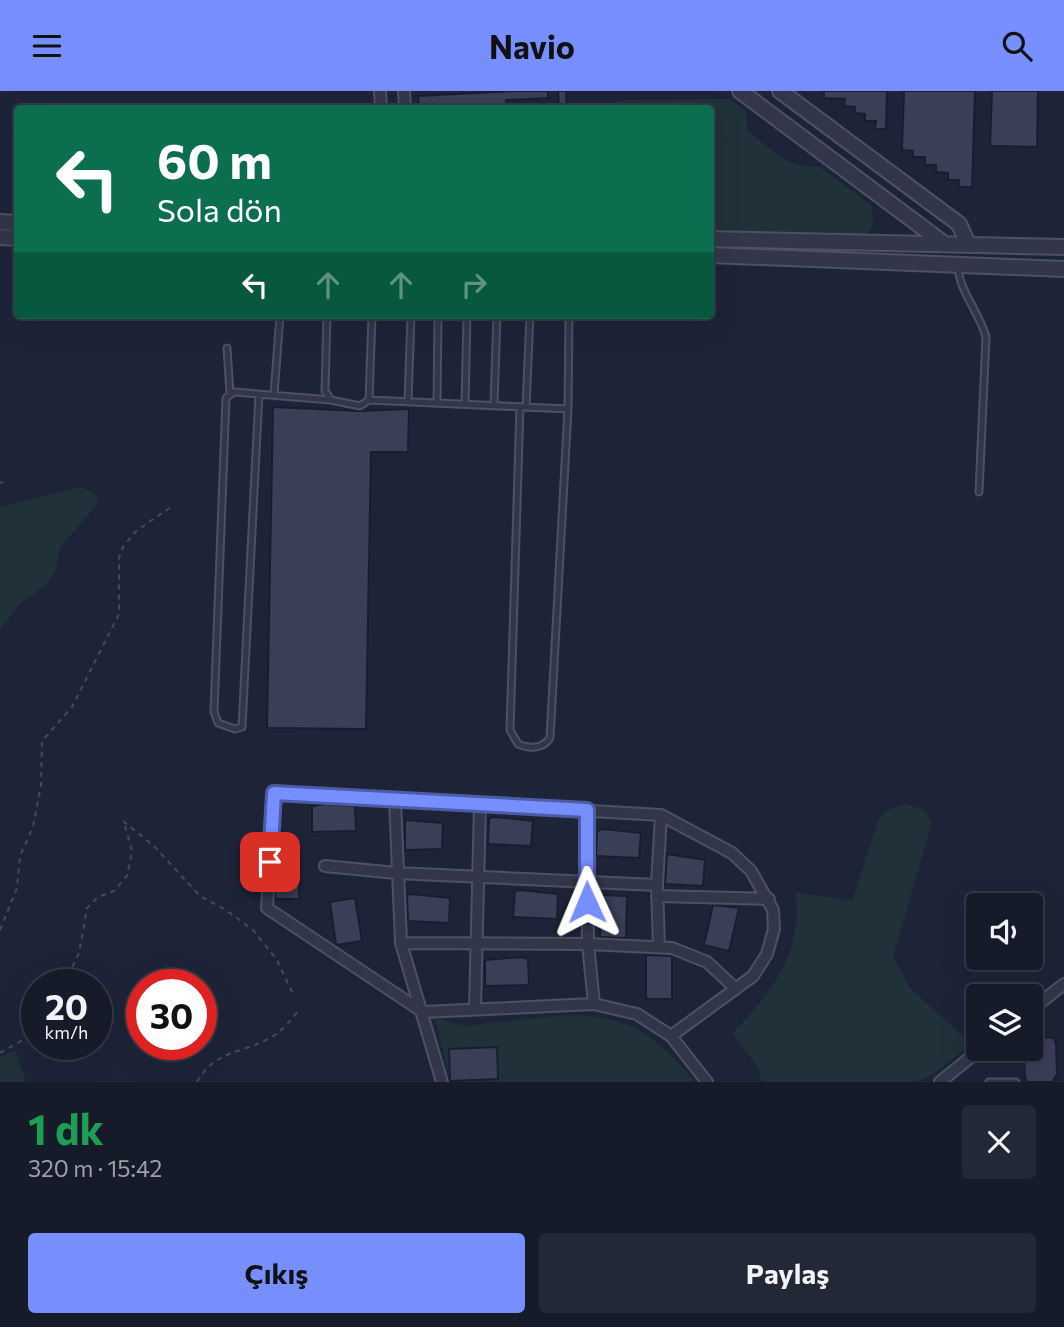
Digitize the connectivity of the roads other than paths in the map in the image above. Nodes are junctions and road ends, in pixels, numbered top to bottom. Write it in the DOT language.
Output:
graph roads {
  1 [pos="740,91"];
  2 [pos="780,91"];
  3 [pos="714,239"];
  4 [pos="942,242"];
  5 [pos="967,242"];
  6 [pos="1064,247"];
  7 [pos="714,255"];
  8 [pos="958,265"];
  9 [pos="1064,269"];
  10 [pos="280,319"];
  11 [pos="327,319"];
  12 [pos="372,319"];
  13 [pos="411,319"];
  14 [pos="438,319"];
  15 [pos="467,319"];
  16 [pos="497,319"];
  17 [pos="530,319"];
  18 [pos="569,319"];
  19 [pos="227,348"];
  20 [pos="230,393"];
  21 [pos="259,394"];
  22 [pos="274,395"];
  23 [pos="369,400"];
  24 [pos="331,401"];
  25 [pos="408,401"];
  26 [pos="437,403"];
  27 [pos="465,404"];
  28 [pos="494,405"];
  29 [pos="523,407"];
  30 [pos="568,409"];
  31 [pos="979,492"];
  32 [pos="395,800"];
  33 [pos="480,804"];
  34 [pos="587,810"];
  35 [pos="661,815"];
  36 [pos="325,866"];
  37 [pos="396,873"];
  38 [pos="480,877"];
  39 [pos="587,881"];
  40 [pos="657,891"];
  41 [pos="769,899"];
  42 [pos="479,942"];
  43 [pos="401,943"];
  44 [pos="588,943"];
  45 [pos="659,947"];
  46 [pos="736,989"];
  47 [pos="1062,989"];
  48 [pos="1043,1002"];
  49 [pos="594,1005"];
  50 [pos="475,1008"];
  51 [pos="423,1012"];
  52 [pos="671,1036"];
  53 [pos="966,1061"];
  54 [pos="442,1082"];
  55 [pos="707,1082"];
  56 [pos="940,1082"];
  57 [pos="989,1082"];
  58 [pos="1016,1082"];
  1 -- 4 [label="street"];
  2 -- 5 [label="street"];
  3 -- 4 [label="street"];
  4 -- 5 [label="street"];
  5 -- 6 [label="street"];
  7 -- 8 [label="street"];
  8 -- 9 [label="street"];
  8 -- 31 [label="lane"];
  10 -- 22 [label="lane"];
  11 -- 24 [label="lane"];
  12 -- 23 [label="lane"];
  13 -- 25 [label="lane"];
  14 -- 26 [label="lane"];
  15 -- 27 [label="lane"];
  16 -- 28 [label="lane"];
  17 -- 29 [label="lane"];
  18 -- 30 [label="lane"];
  19 -- 20 [label="lane"];
  20 -- 21 [label="lane"];
  20 -- 21 [label="lane"];
  21 -- 22 [label="lane"];
  22 -- 24 [label="lane"];
  23 -- 24 [label="lane"];
  23 -- 25 [label="lane"];
  25 -- 26 [label="lane"];
  26 -- 27 [label="lane"];
  27 -- 28 [label="lane"];
  28 -- 29 [label="lane"];
  29 -- 30 [label="lane"];
  29 -- 30 [label="lane"];
  32 -- 33 [label="street"];
  32 -- 37 [label="street"];
  32 -- 51 [label="street"];
  33 -- 34 [label="street"];
  33 -- 38 [label="street"];
  34 -- 35 [label="street"];
  34 -- 39 [label="street"];
  35 -- 40 [label="street"];
  35 -- 41 [label="street"];
  36 -- 37 [label="street"];
  37 -- 38 [label="street"];
  37 -- 43 [label="street"];
  38 -- 39 [label="street"];
  38 -- 42 [label="street"];
  39 -- 40 [label="street"];
  39 -- 44 [label="street"];
  40 -- 41 [label="street"];
  40 -- 45 [label="street"];
  41 -- 46 [label="street"];
  42 -- 43 [label="street"];
  42 -- 44 [label="street"];
  42 -- 50 [label="street"];
  43 -- 51 [label="street"];
  44 -- 45 [label="street"];
  44 -- 49 [label="street"];
  45 -- 46 [label="street"];
  46 -- 52 [label="street"];
  47 -- 48 [label="street"];
  49 -- 50 [label="street"];
  49 -- 52 [label="street"];
  50 -- 51 [label="street"];
  51 -- 54 [label="street"];
  52 -- 55 [label="street"];
  53 -- 56 [label="street"];
  57 -- 58 [label="lane"];
}
